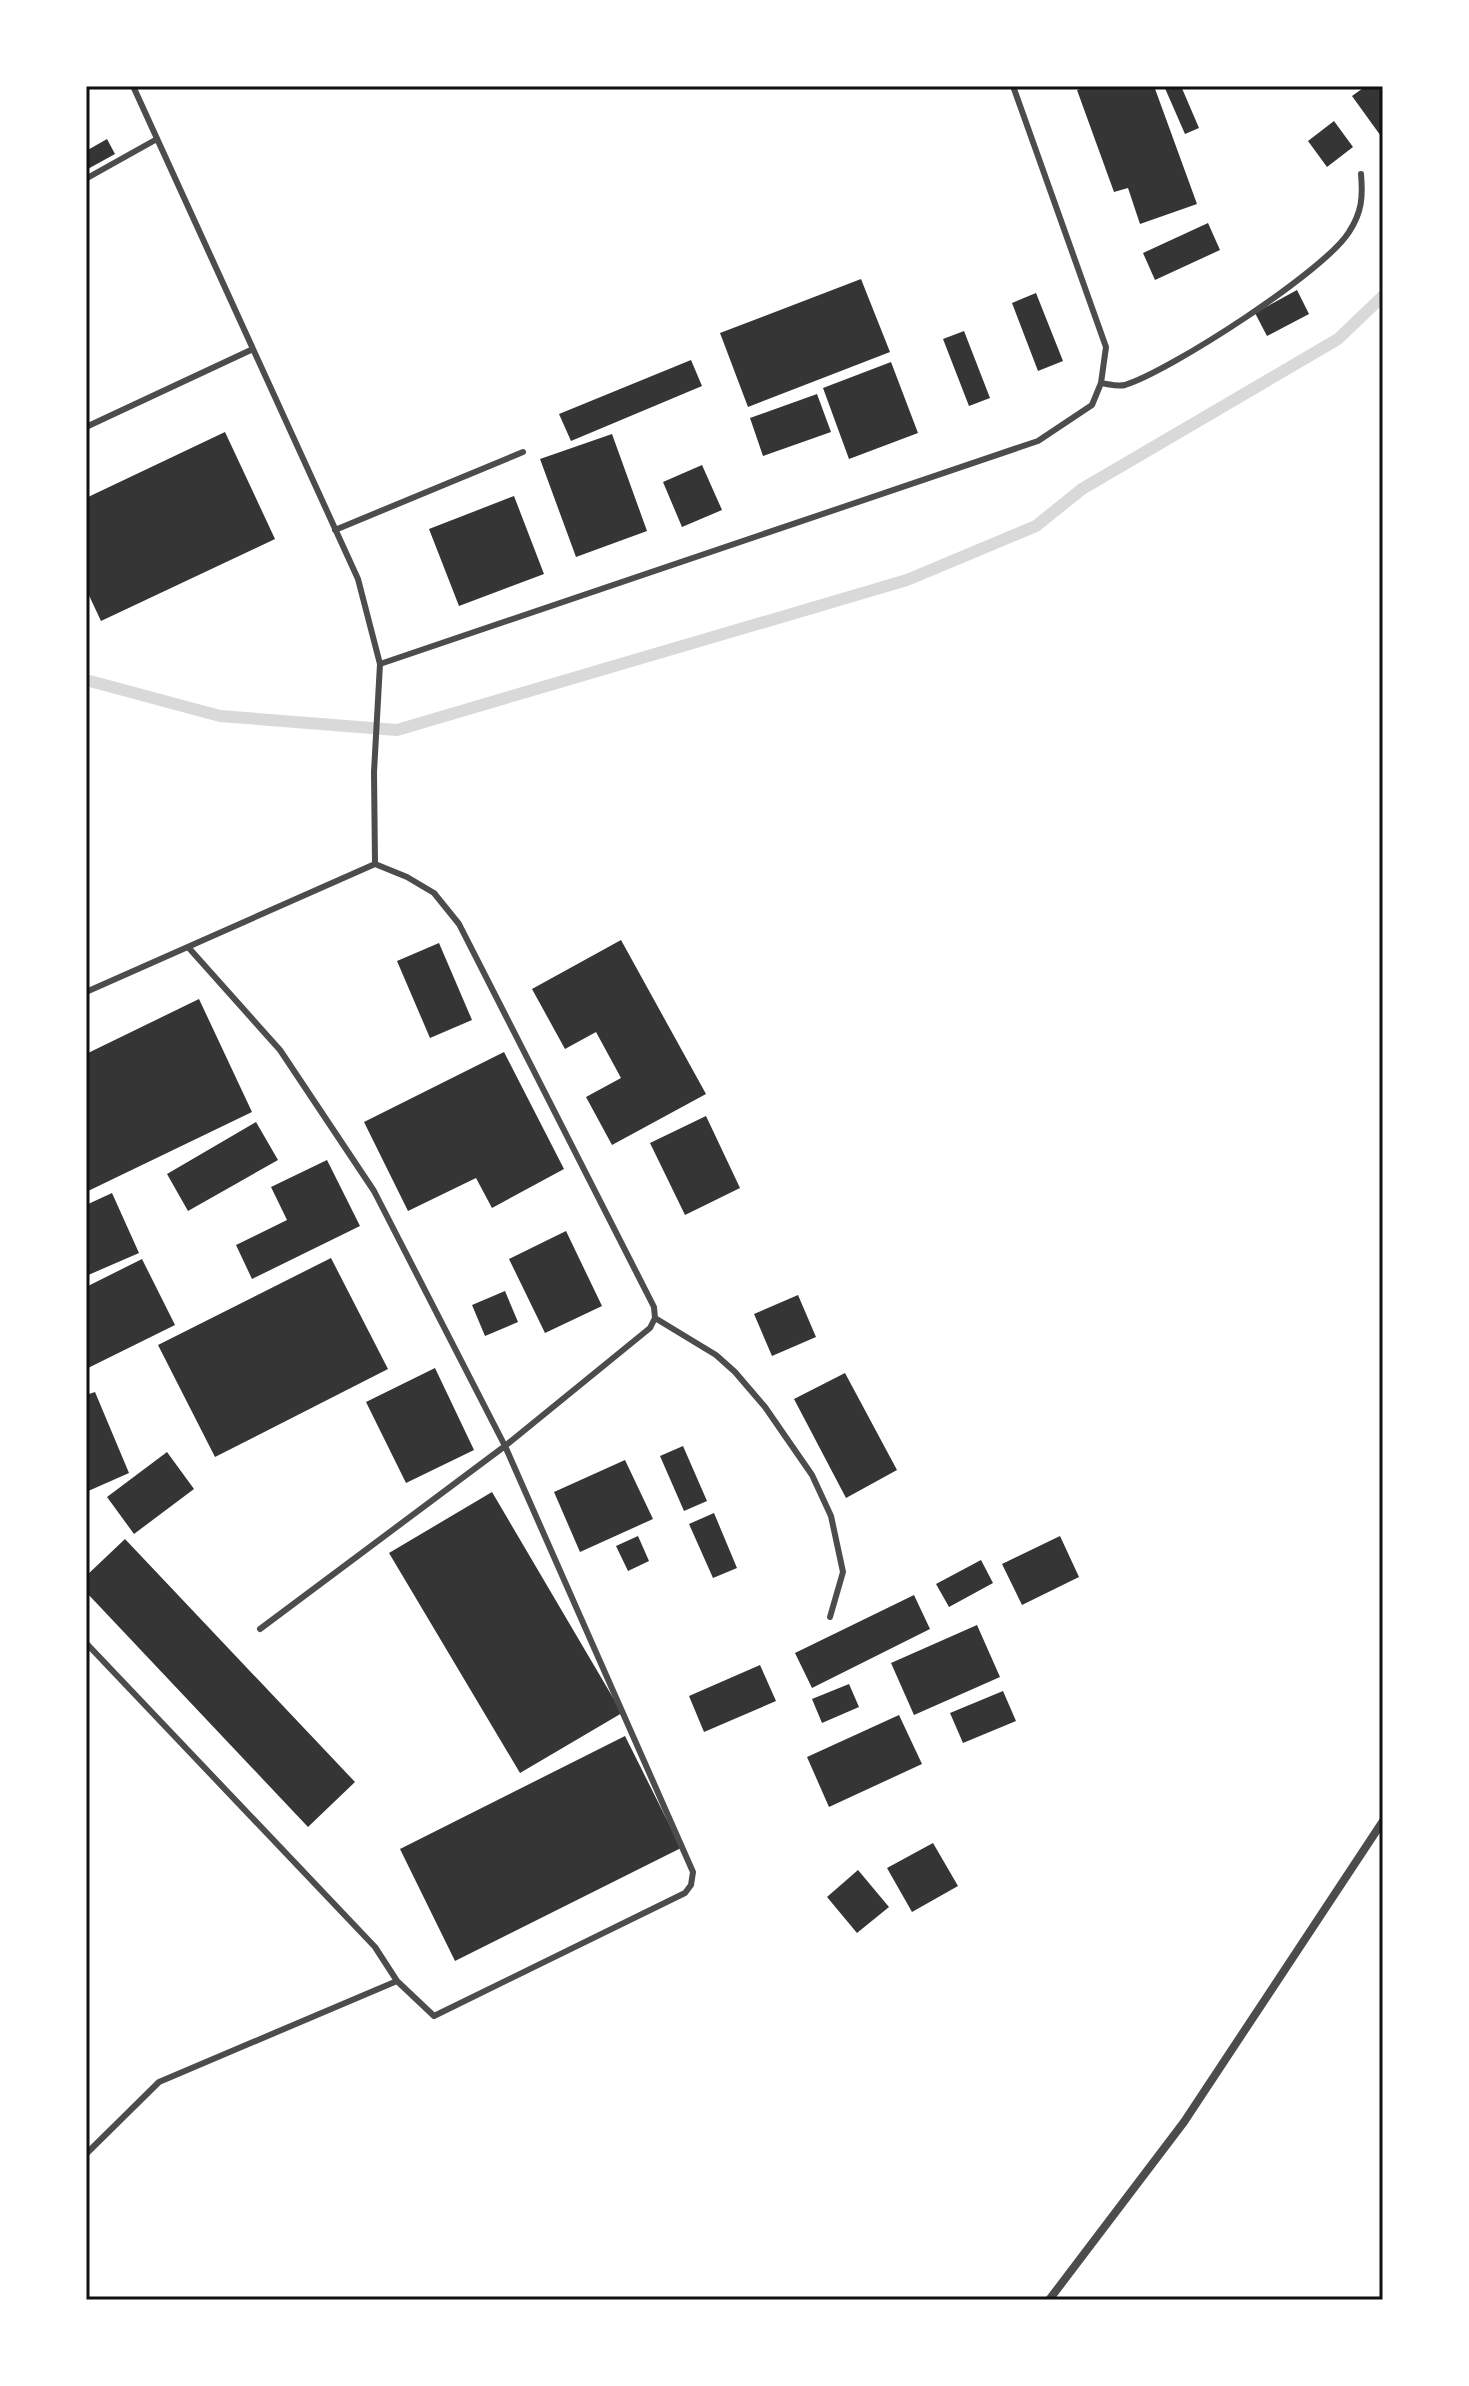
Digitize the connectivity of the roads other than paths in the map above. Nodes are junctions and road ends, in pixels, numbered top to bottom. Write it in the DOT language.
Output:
graph roads {
  1 [pos="133,86"];
  2 [pos="1013,86"];
  3 [pos="157,139"];
  4 [pos="1361,174"];
  5 [pos="89,177"];
  6 [pos="253,349"];
  7 [pos="1101,383"];
  8 [pos="86,427"];
  9 [pos="523,452"];
  10 [pos="335,530"];
  11 [pos="380,664"];
  12 [pos="375,864"];
  13 [pos="188,947"];
  14 [pos="86,992"];
  15 [pos="655,1318"];
  16 [pos="505,1446"];
  17 [pos="830,1617"];
  18 [pos="260,1629"];
  19 [pos="86,1643"];
  20 [pos="1383,1821"];
  21 [pos="397,1981"];
  22 [pos="86,2154"];
  23 [pos="1049,2300"];
  1 -- 3 [label="lane"];
  2 -- 7 [label="lane"];
  3 -- 5 [label="lane"];
  3 -- 6 [label="lane"];
  4 -- 7 [label="lane"];
  6 -- 8 [label="lane"];
  6 -- 10 [label="lane"];
  7 -- 11 [label="lane"];
  9 -- 10 [label="lane"];
  10 -- 11 [label="lane"];
  11 -- 12 [label="lane"];
  12 -- 13 [label="lane"];
  12 -- 15 [label="lane"];
  13 -- 14 [label="lane"];
  13 -- 16 [label="lane"];
  15 -- 16 [label="lane"];
  15 -- 17 [label="lane"];
  16 -- 18 [label="lane"];
  16 -- 21 [label="lane"];
  19 -- 21 [label="lane"];
  20 -- 23 [label="street"];
  21 -- 22 [label="lane"];
}
